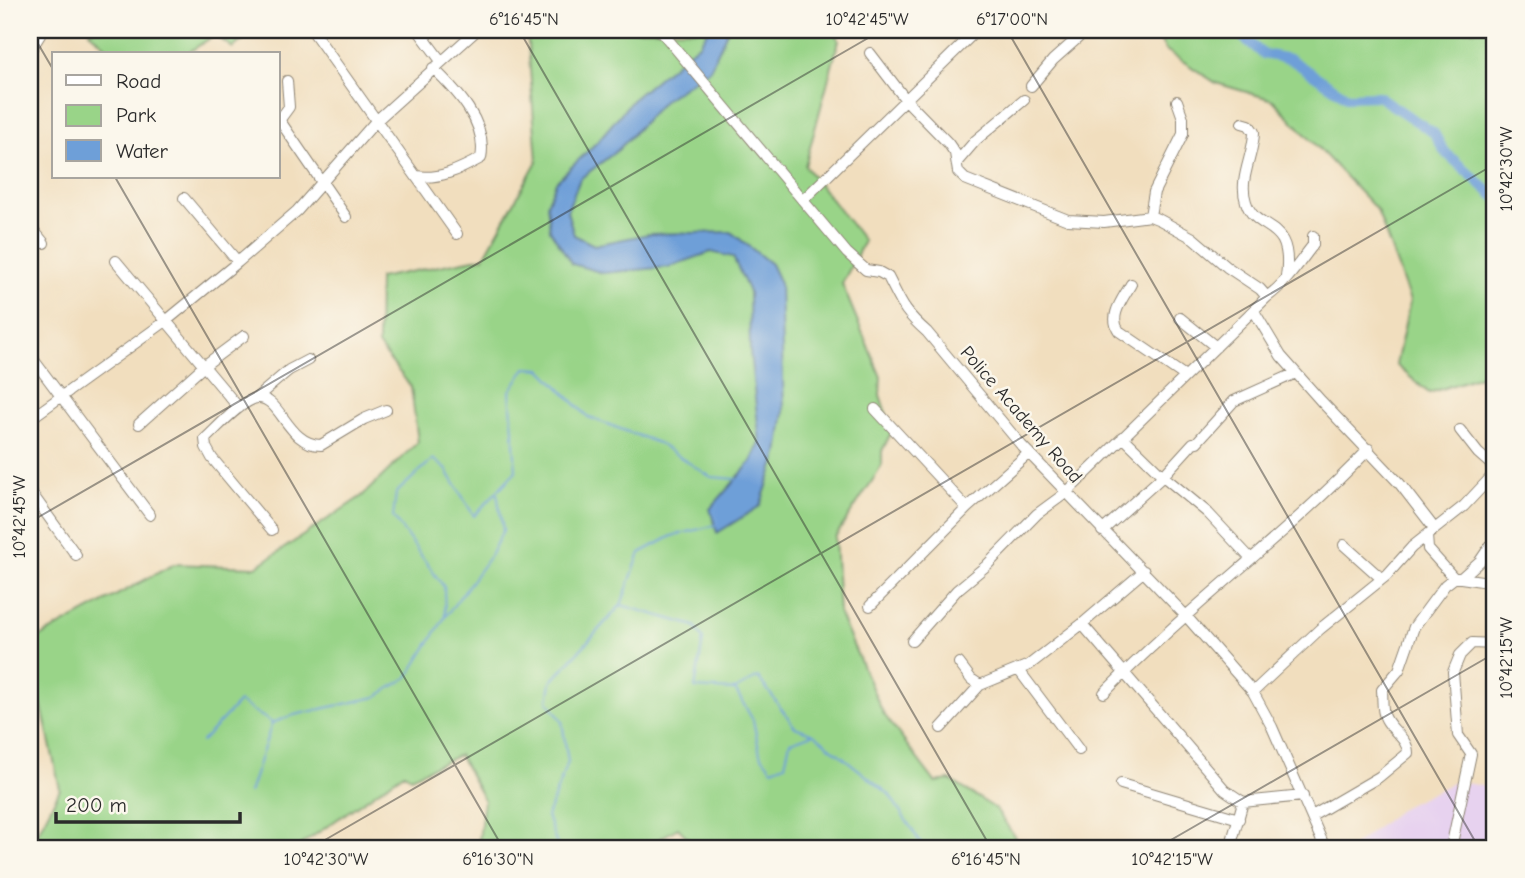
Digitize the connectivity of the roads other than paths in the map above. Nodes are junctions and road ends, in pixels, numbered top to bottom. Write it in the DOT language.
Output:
graph roads {
  1 [pos="43,30"];
  2 [pos="312,30"];
  3 [pos="418,30"];
  4 [pos="477,30"];
  5 [pos="660,30"];
  6 [pos="977,30"];
  7 [pos="1080,36"];
  8 [pos="30,51"];
  9 [pos="870,53"];
  10 [pos="437,64"];
  11 [pos="287,82"];
  12 [pos="1031,86"];
  13 [pos="906,100"];
  14 [pos="1024,100"];
  15 [pos="1177,100"];
  16 [pos="280,119"];
  17 [pos="376,121"];
  18 [pos="280,122"];
  19 [pos="1242,122"];
  20 [pos="957,162"];
  21 [pos="416,176"];
  22 [pos="321,185"];
  23 [pos="184,198"];
  24 [pos="803,200"];
  25 [pos="1150,216"];
  26 [pos="345,217"];
  27 [pos="30,226"];
  28 [pos="457,234"];
  29 [pos="1313,236"];
  30 [pos="44,243"];
  31 [pos="116,261"];
  32 [pos="238,262"];
  33 [pos="1286,277"];
  34 [pos="1130,284"];
  35 [pos="1267,297"];
  36 [pos="1254,310"];
  37 [pos="1180,318"];
  38 [pos="166,321"];
  39 [pos="244,336"];
  40 [pos="1216,347"];
  41 [pos="30,355"];
  42 [pos="308,360"];
  43 [pos="205,365"];
  44 [pos="1296,373"];
  45 [pos="1185,376"];
  46 [pos="61,396"];
  47 [pos="256,398"];
  48 [pos="239,408"];
  49 [pos="876,409"];
  50 [pos="386,410"];
  51 [pos="30,419"];
  52 [pos="139,424"];
  53 [pos="1460,430"];
  54 [pos="1123,437"];
  55 [pos="1369,449"];
  56 [pos="1029,453"];
  57 [pos="1495,471"];
  58 [pos="1163,475"];
  59 [pos="30,491"];
  60 [pos="1067,492"];
  61 [pos="967,508"];
  62 [pos="150,515"];
  63 [pos="272,530"];
  64 [pos="1102,531"];
  65 [pos="1431,532"];
  66 [pos="1495,539"];
  67 [pos="1344,545"];
  68 [pos="76,555"];
  69 [pos="1251,559"];
  70 [pos="1144,571"];
  71 [pos="1458,578"];
  72 [pos="1381,579"];
  73 [pos="1494,582"];
  74 [pos="870,606"];
  75 [pos="1186,616"];
  76 [pos="1082,624"];
  77 [pos="912,641"];
  78 [pos="1495,644"];
  79 [pos="959,663"];
  80 [pos="1018,669"];
  81 [pos="1124,673"];
  82 [pos="980,685"];
  83 [pos="1253,692"];
  84 [pos="1104,693"];
  85 [pos="941,728"];
  86 [pos="1079,750"];
  87 [pos="1121,784"];
  88 [pos="1303,796"];
  89 [pos="1243,802"];
  90 [pos="1312,816"];
  91 [pos="1239,820"];
  92 [pos="1230,848"];
  93 [pos="1325,848"];
  94 [pos="1451,848"];
  1 -- 8 [label="street"];
  2 -- 17 [label="street"];
  3 -- 10 [label="street"];
  4 -- 10 [label="street"];
  5 -- 24 [label="street, Police Academy Road"];
  6 -- 13 [label="street"];
  7 -- 12 [label="street"];
  9 -- 13 [label="street"];
  10 -- 17 [label="street"];
  10 -- 21 [label="street"];
  11 -- 16 [label="street"];
  13 -- 20 [label="street"];
  13 -- 24 [label="street"];
  14 -- 20 [label="street"];
  15 -- 25 [label="street"];
  17 -- 21 [label="street"];
  17 -- 22 [label="street"];
  18 -- 22 [label="street"];
  19 -- 33 [label="street"];
  20 -- 25 [label="street"];
  21 -- 28 [label="street"];
  22 -- 26 [label="street"];
  22 -- 32 [label="street"];
  23 -- 32 [label="street"];
  24 -- 56 [label="street, Police Academy Road"];
  25 -- 35 [label="street"];
  27 -- 30 [label="street"];
  29 -- 33 [label="street"];
  31 -- 38 [label="street"];
  32 -- 38 [label="street"];
  33 -- 35 [label="street"];
  34 -- 45 [label="street"];
  35 -- 36 [label="street"];
  36 -- 40 [label="street"];
  36 -- 44 [label="street"];
  37 -- 40 [label="street"];
  38 -- 43 [label="street"];
  38 -- 46 [label="street"];
  39 -- 43 [label="street"];
  40 -- 45 [label="street"];
  41 -- 46 [label="street"];
  42 -- 47 [label="street"];
  43 -- 48 [label="street"];
  43 -- 52 [label="street"];
  44 -- 55 [label="street"];
  44 -- 58 [label="street"];
  45 -- 54 [label="street"];
  46 -- 51 [label="street"];
  46 -- 62 [label="street"];
  47 -- 48 [label="street"];
  47 -- 50 [label="street"];
  48 -- 63 [label="street"];
  49 -- 61 [label="street"];
  53 -- 57 [label="street"];
  54 -- 58 [label="street"];
  54 -- 60 [label="street"];
  55 -- 65 [label="street"];
  55 -- 69 [label="street"];
  56 -- 60 [label="street, Police Academy Road"];
  56 -- 61 [label="street"];
  57 -- 65 [label="street"];
  58 -- 64 [label="street"];
  58 -- 69 [label="street"];
  59 -- 68 [label="street"];
  60 -- 64 [label="street, Police Academy Road"];
  60 -- 77 [label="street"];
  61 -- 74 [label="street"];
  64 -- 70 [label="street, Police Academy Road"];
  65 -- 71 [label="street"];
  65 -- 72 [label="street"];
  66 -- 71 [label="street"];
  67 -- 72 [label="street"];
  69 -- 75 [label="street"];
  70 -- 75 [label="street, Police Academy Road"];
  70 -- 76 [label="street"];
  71 -- 73 [label="street"];
  71 -- 90 [label="street"];
  72 -- 83 [label="street"];
  75 -- 81 [label="street"];
  75 -- 83 [label="street, Police Academy Road"];
  76 -- 80 [label="street"];
  76 -- 81 [label="street"];
  78 -- 94 [label="street"];
  79 -- 82 [label="street"];
  80 -- 82 [label="street"];
  80 -- 86 [label="street"];
  81 -- 84 [label="street"];
  81 -- 89 [label="street"];
  82 -- 85 [label="street"];
  83 -- 88 [label="street, Police Academy Road"];
  87 -- 91 [label="street"];
  88 -- 89 [label="street"];
  88 -- 90 [label="street, Police Academy Road"];
  89 -- 91 [label="street"];
  90 -- 93 [label="street, Police Academy Road"];
  91 -- 92 [label="street"];
}
